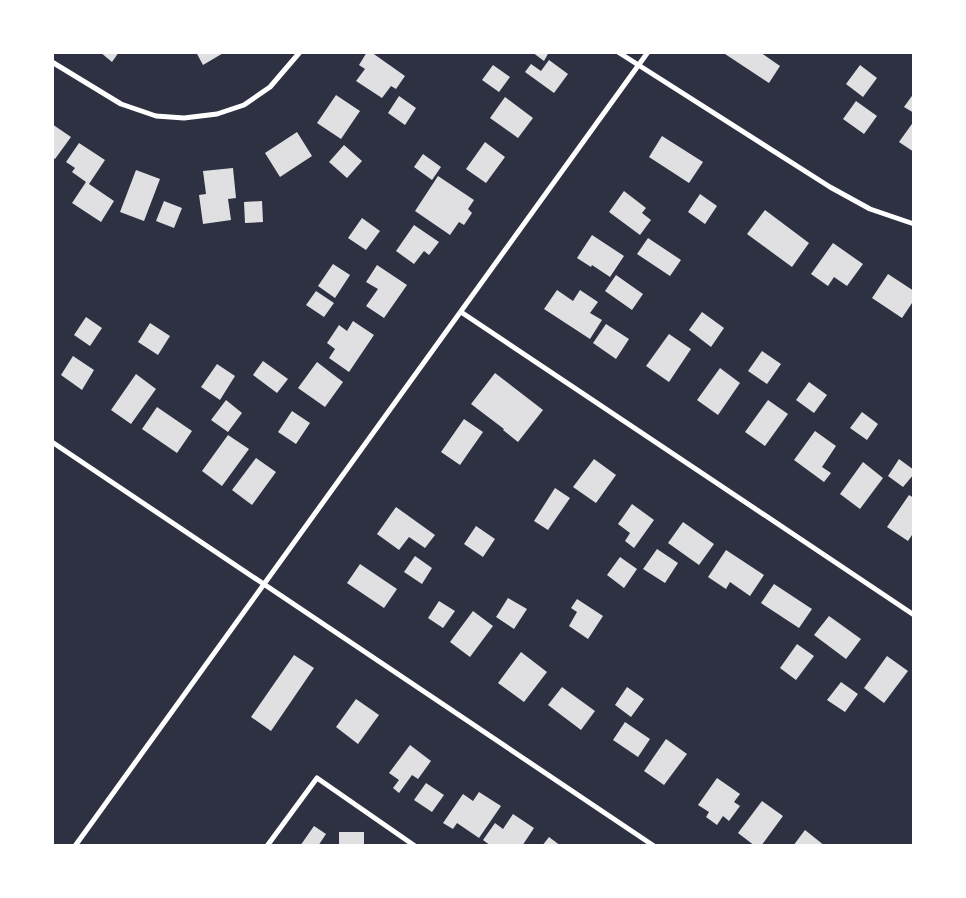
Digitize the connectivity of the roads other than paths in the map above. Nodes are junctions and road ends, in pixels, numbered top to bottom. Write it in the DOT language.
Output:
graph roads {
  1 [pos="300,52"];
  2 [pos="618,52"];
  3 [pos="648,52"];
  4 [pos="52,62"];
  5 [pos="638,66"];
  6 [pos="914,224"];
  7 [pos="460,312"];
  8 [pos="52,442"];
  9 [pos="264,584"];
  10 [pos="914,615"];
  11 [pos="75,846"];
  12 [pos="267,846"];
  13 [pos="415,846"];
  14 [pos="654,846"];
  1 -- 4 [label="street"];
  2 -- 5 [label="street"];
  3 -- 5 [label="street"];
  5 -- 6 [label="street"];
  5 -- 7 [label="street"];
  7 -- 9 [label="street"];
  7 -- 10 [label="street"];
  8 -- 9 [label="street"];
  9 -- 11 [label="street"];
  9 -- 14 [label="street"];
  12 -- 13 [label="street"];
}
